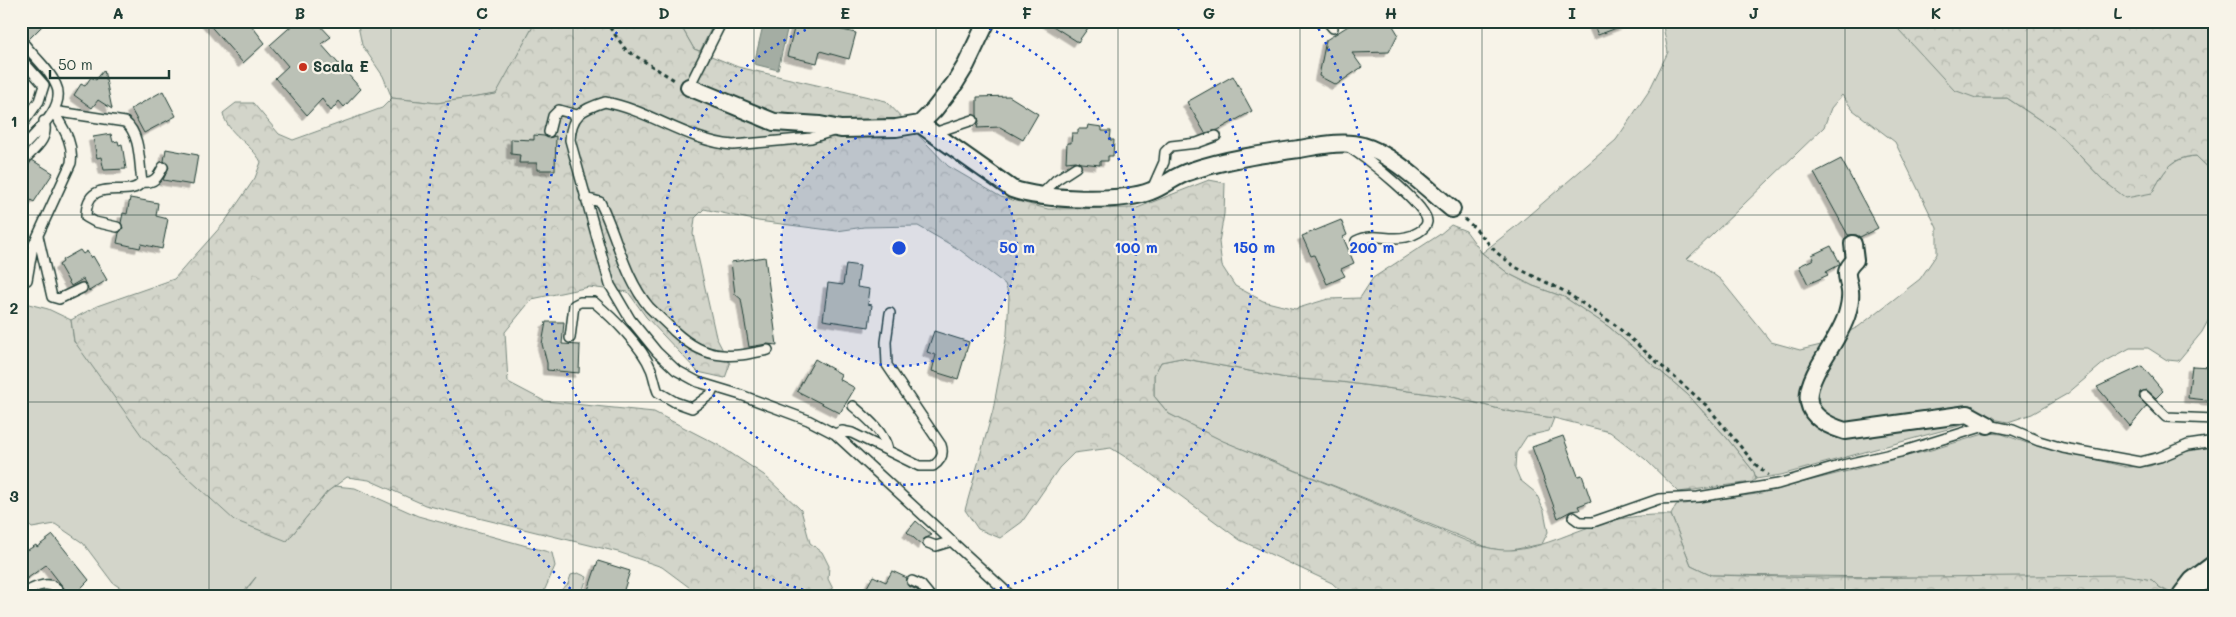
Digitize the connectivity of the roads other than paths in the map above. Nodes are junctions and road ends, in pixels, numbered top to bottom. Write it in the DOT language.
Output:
graph roads {
  1 [pos="722,21"];
  2 [pos="988,21"];
  3 [pos="25,46"];
  4 [pos="21,59"];
  5 [pos="689,88"];
  6 [pos="53,111"];
  7 [pos="577,115"];
  8 [pos="973,120"];
  9 [pos="44,122"];
  10 [pos="920,124"];
  11 [pos="21,126"];
  12 [pos="841,129"];
  13 [pos="549,132"];
  14 [pos="934,133"];
  15 [pos="1216,136"];
  16 [pos="1343,144"];
  17 [pos="21,149"];
  18 [pos="21,163"];
  19 [pos="163,167"];
  20 [pos="1076,167"];
  21 [pos="142,182"];
  22 [pos="1150,191"];
  23 [pos="1040,196"];
  24 [pos="586,198"];
  25 [pos="1452,209"];
  26 [pos="117,227"];
  27 [pos="38,236"];
  28 [pos="1356,241"];
  29 [pos="1853,244"];
  30 [pos="27,280"];
  31 [pos="82,288"];
  32 [pos="890,313"];
  33 [pos="570,338"];
  34 [pos="768,350"];
  35 [pos="714,387"];
  36 [pos="2145,396"];
  37 [pos="853,406"];
  38 [pos="2215,419"];
  39 [pos="1988,425"];
  40 [pos="835,434"];
  41 [pos="2215,441"];
  42 [pos="888,450"];
  43 [pos="1573,517"];
  44 [pos="952,541"];
  45 [pos="928,542"];
  46 [pos="2215,568"];
  47 [pos="912,581"];
  48 [pos="21,596"];
  49 [pos="62,596"];
  50 [pos="930,596"];
  51 [pos="1011,596"];
  52 [pos="2185,596"];
  1 -- 5 [label="lane"];
  2 -- 10 [label="street"];
  3 -- 6 [label="lane"];
  4 -- 11 [label="lane"];
  5 -- 12 [label="street"];
  6 -- 9 [label="lane"];
  6 -- 21 [label="lane"];
  6 -- 27 [label="lane"];
  7 -- 12 [label="lane"];
  7 -- 13 [label="lane"];
  7 -- 24 [label="lane"];
  8 -- 14 [label="lane"];
  9 -- 17 [label="lane"];
  9 -- 18 [label="lane"];
  10 -- 12 [label="street"];
  10 -- 14 [label="street"];
  14 -- 23 [label="street"];
  15 -- 22 [label="lane"];
  16 -- 22 [label="street"];
  16 -- 25 [label="street"];
  16 -- 28 [label="lane"];
  19 -- 21 [label="lane"];
  20 -- 23 [label="lane"];
  21 -- 26 [label="lane"];
  22 -- 23 [label="street"];
  24 -- 34 [label="lane"];
  24 -- 35 [label="lane"];
  27 -- 30 [label="lane"];
  27 -- 31 [label="lane"];
  29 -- 39 [label="street"];
  32 -- 42 [label="lane"];
  33 -- 35 [label="lane"];
  35 -- 40 [label="lane"];
  36 -- 38 [label="lane"];
  37 -- 42 [label="lane"];
  39 -- 41 [label="lane"];
  39 -- 43 [label="lane"];
  40 -- 42 [label="lane"];
  40 -- 44 [label="lane"];
  44 -- 45 [label="lane"];
  44 -- 51 [label="lane"];
  46 -- 52 [label="street"];
  47 -- 50 [label="lane"];
  48 -- 49 [label="lane"];
}
